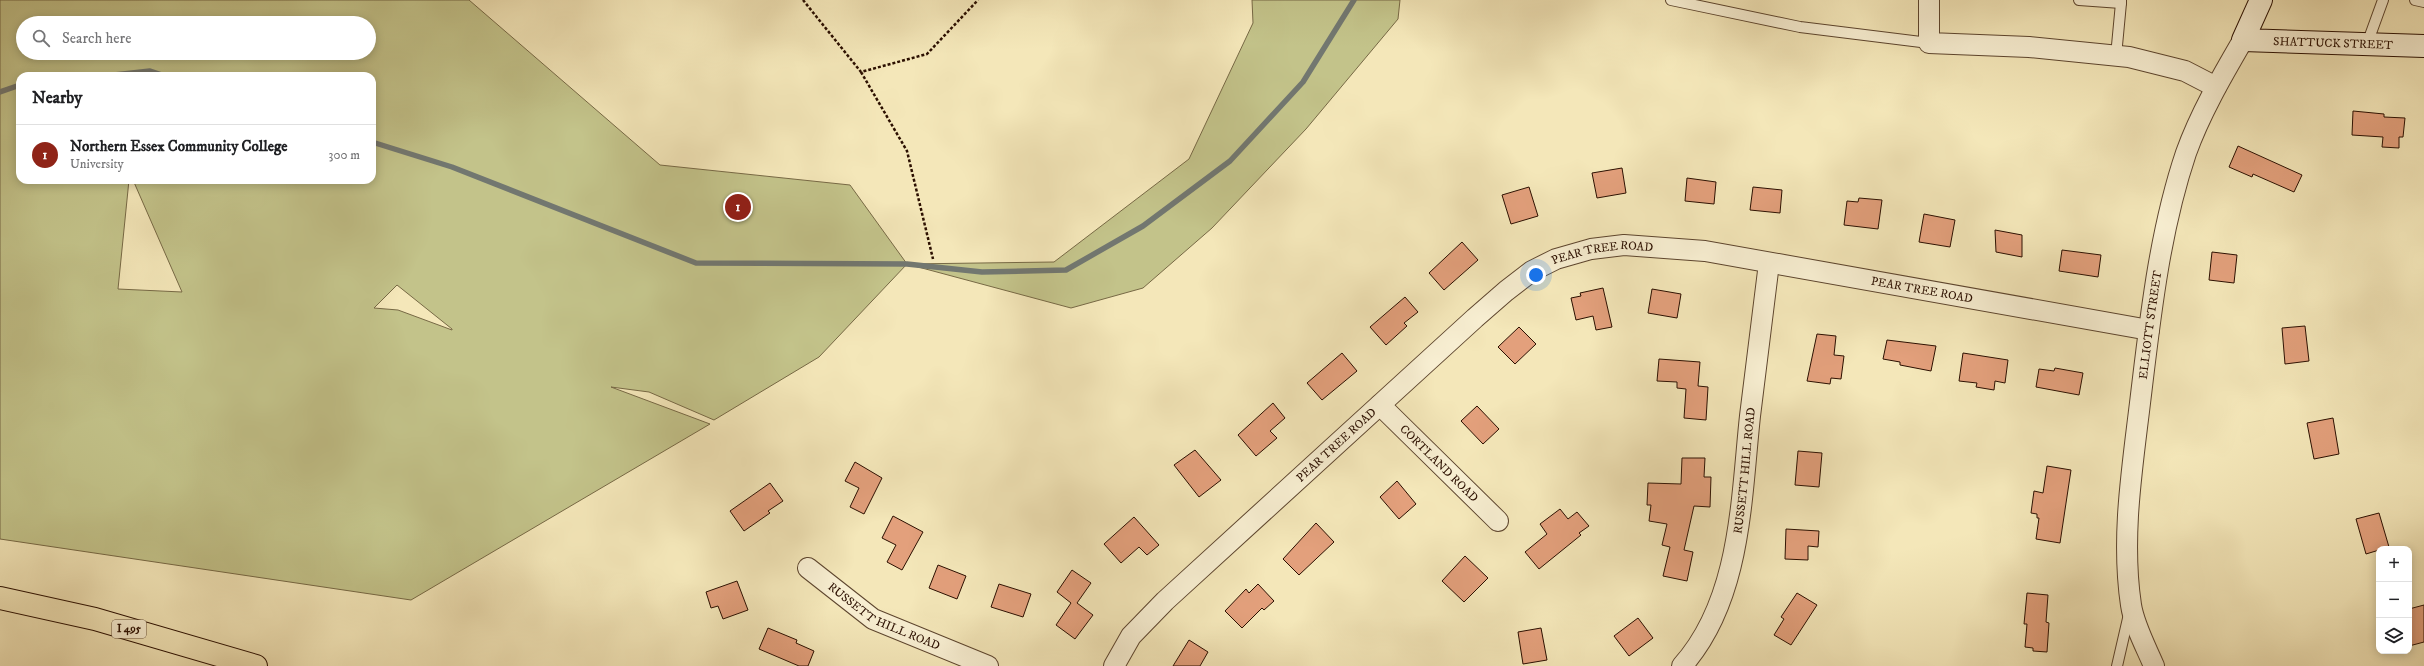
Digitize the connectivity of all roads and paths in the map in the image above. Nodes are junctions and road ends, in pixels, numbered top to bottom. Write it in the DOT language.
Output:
graph roads {
  1 [pos="803,0"];
  2 [pos="978,0"];
  3 [pos="1671,0"];
  4 [pos="1929,0"];
  5 [pos="2079,0"];
  6 [pos="2261,0"];
  7 [pos="2383,0"];
  8 [pos="2415,0"];
  9 [pos="2121,2"];
  10 [pos="2424,2"];
  11 [pos="2243,40"];
  12 [pos="1929,42"];
  13 [pos="2367,44"];
  14 [pos="2424,46"];
  15 [pos="2116,56"];
  16 [pos="861,72"];
  17 [pos="2216,87"];
  18 [pos="932,259"];
  19 [pos="1769,264"];
  20 [pos="2149,330"];
  21 [pos="1380,405"];
  22 [pos="1498,521"];
  23 [pos="808,568"];
  24 [pos="0,598"];
  25 [pos="2131,606"];
  26 [pos="256,666"];
  27 [pos="988,666"];
  28 [pos="1114,666"];
  29 [pos="1682,666"];
  30 [pos="2117,666"];
  31 [pos="2154,666"];
  1 -- 16 [label="path"];
  2 -- 16 [label="path"];
  3 -- 12 [label="lane"];
  4 -- 12 [label="street"];
  5 -- 9 [label="lane"];
  6 -- 11 [label="street, ELLIOTT STREET"];
  7 -- 13 [label="lane"];
  8 -- 10 [label="lane"];
  9 -- 15 [label="lane"];
  11 -- 13 [label="street, SHATTUCK STREET"];
  11 -- 17 [label="street, ELLIOTT STREET"];
  12 -- 15 [label="street"];
  13 -- 14 [label="street, SHATTUCK STREET"];
  15 -- 17 [label="street"];
  16 -- 18 [label="path"];
  17 -- 20 [label="street, ELLIOTT STREET"];
  19 -- 20 [label="street, PEAR TREE ROAD"];
  19 -- 21 [label="street, PEAR TREE ROAD"];
  19 -- 29 [label="street, RUSSETT HILL ROAD"];
  20 -- 25 [label="street, ELLIOTT STREET"];
  21 -- 22 [label="street, CORTLAND ROAD"];
  21 -- 28 [label="street, PEAR TREE ROAD"];
  23 -- 27 [label="street, RUSSETT HILL ROAD"];
  24 -- 26 [label="highway, I 495"];
  25 -- 30 [label="lane"];
  25 -- 31 [label="street, ELLIOTT STREET"];
}
